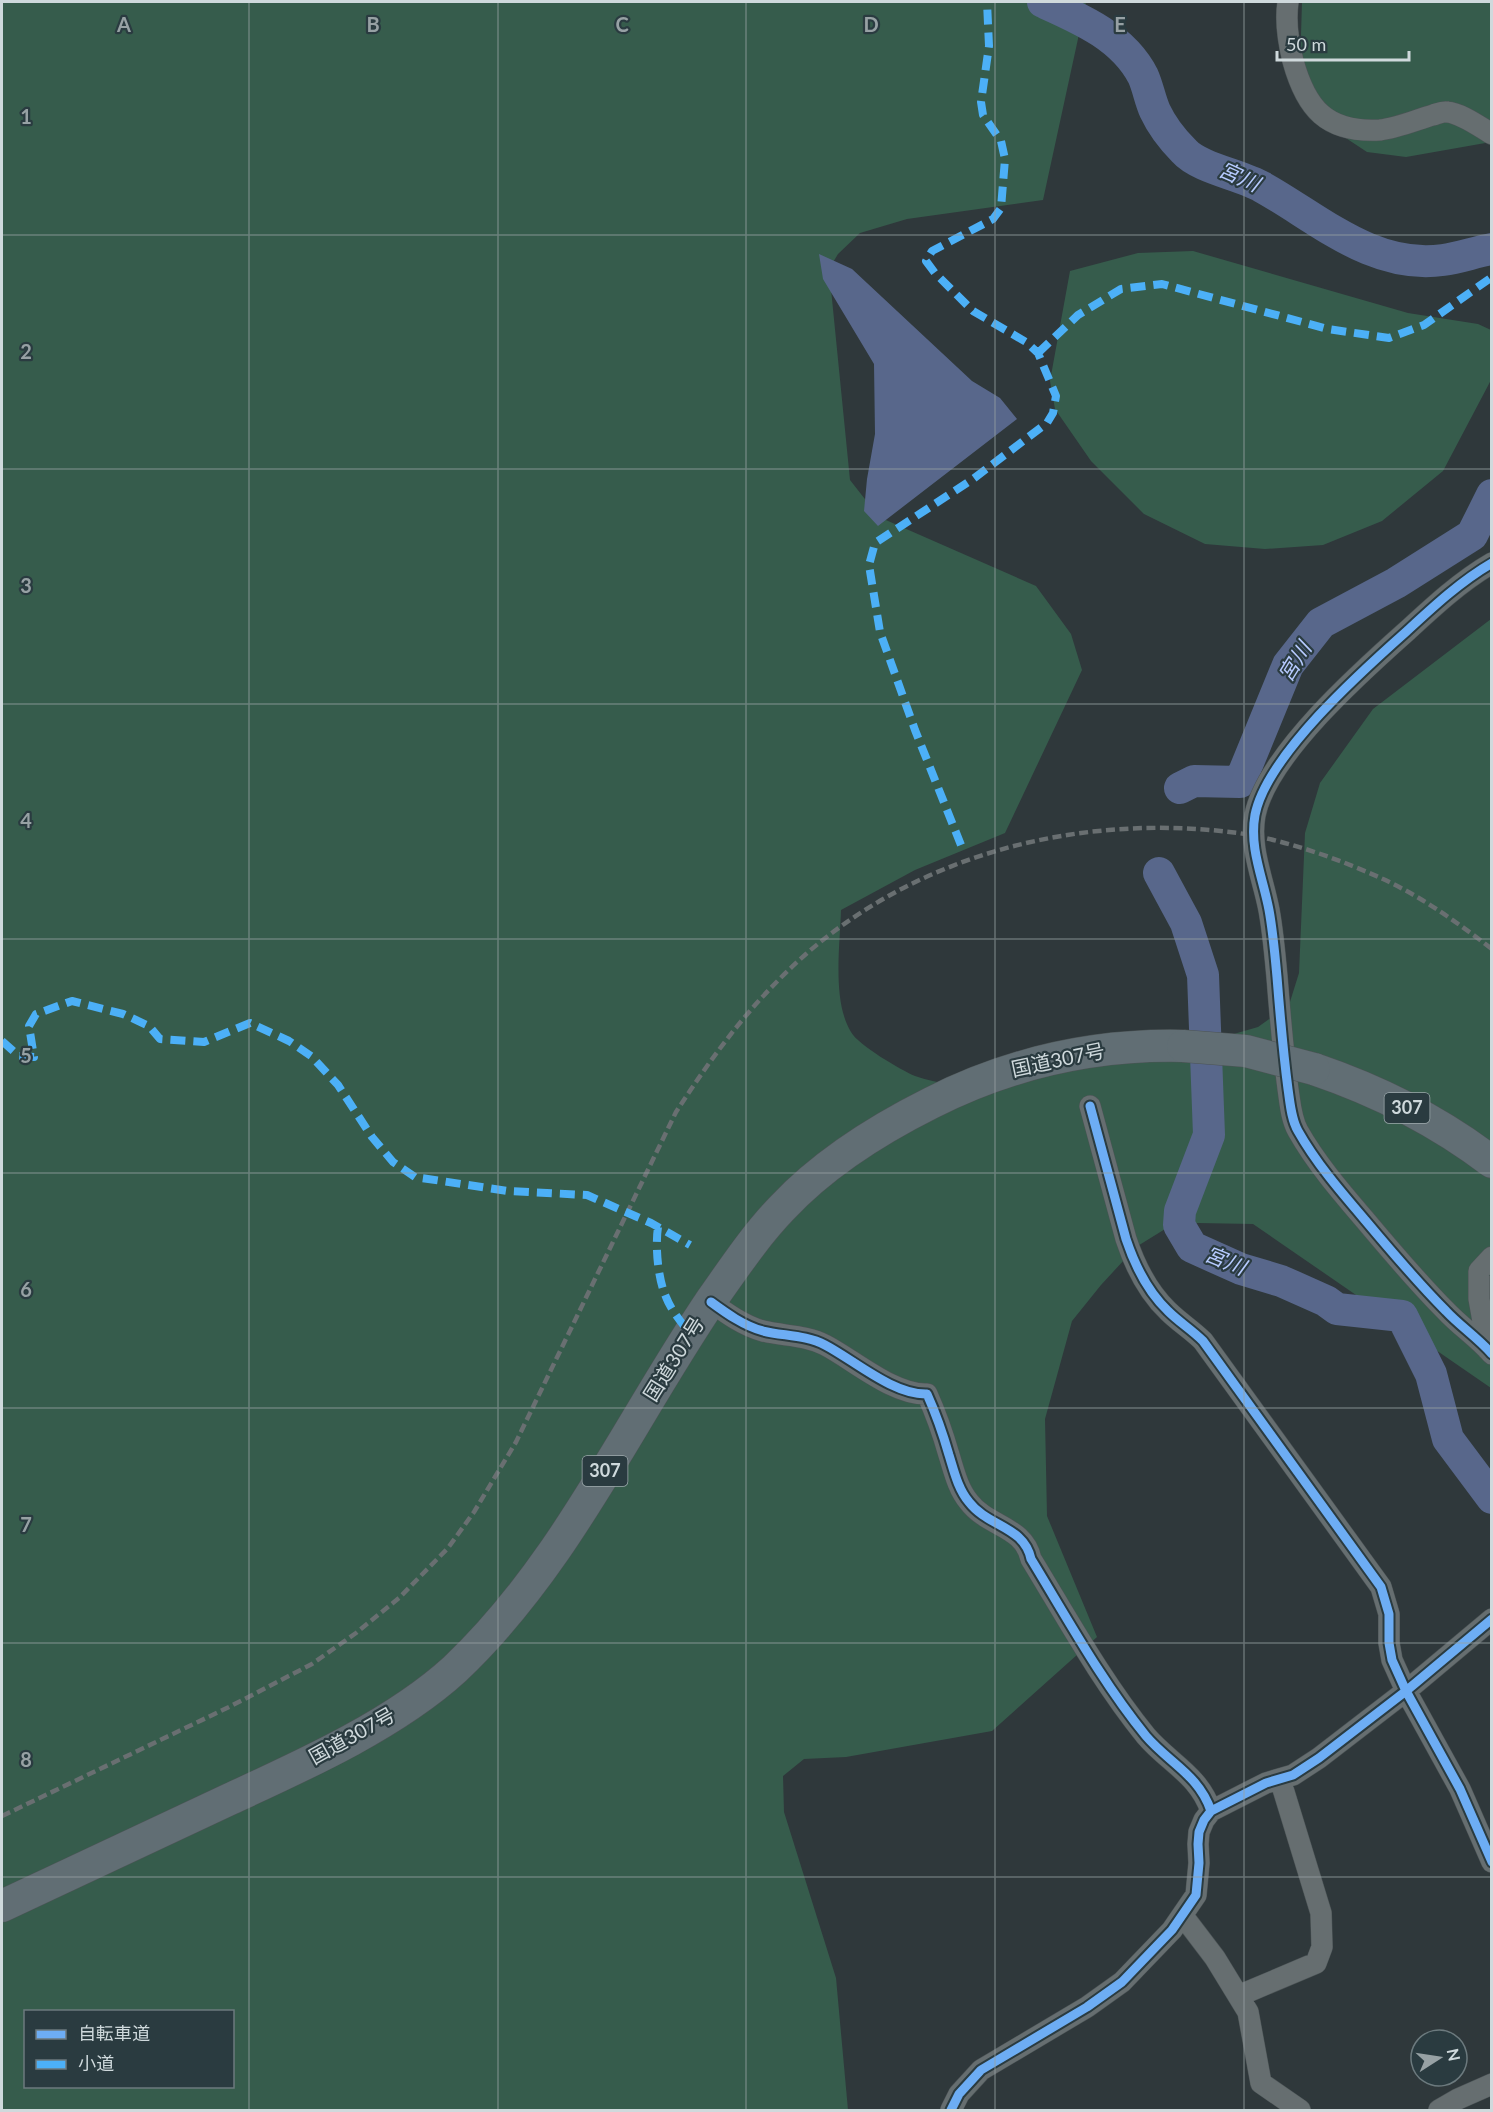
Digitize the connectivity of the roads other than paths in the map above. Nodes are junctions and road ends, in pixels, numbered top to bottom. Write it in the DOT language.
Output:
graph roads {
  1 [pos="1288,2"];
  2 [pos="1491,134"];
  3 [pos="1491,563"];
  4 [pos="1090,1106"];
  5 [pos="1491,1162"];
  6 [pos="1491,1257"];
  7 [pos="711,1302"];
  8 [pos="1490,1352"];
  9 [pos="1491,1619"];
  10 [pos="1406,1691"];
  11 [pos="1280,1779"];
  12 [pos="1210,1811"];
  13 [pos="1491,1863"];
  14 [pos="2,1906"];
  15 [pos="1183,1916"];
  16 [pos="1238,1996"];
  17 [pos="1491,2084"];
  18 [pos="1465,2103"];
  19 [pos="951,2110"];
  20 [pos="1300,2110"];
  21 [pos="1439,2110"];
  1 -- 2 [label="street"];
  3 -- 8 [label="street"];
  4 -- 10 [label="street"];
  5 -- 7 [label="highway, 国道307号 / 307, bridge"];
  6 -- 8 [label="street"];
  7 -- 12 [label="street"];
  7 -- 14 [label="highway, 国道307号 / 307"];
  9 -- 10 [label="street"];
  10 -- 11 [label="street"];
  10 -- 13 [label="street"];
  11 -- 12 [label="street"];
  11 -- 16 [label="street"];
  12 -- 15 [label="street"];
  15 -- 16 [label="street"];
  15 -- 19 [label="street"];
  16 -- 20 [label="street"];
  17 -- 18 [label="street"];
  18 -- 21 [label="street"];
}
